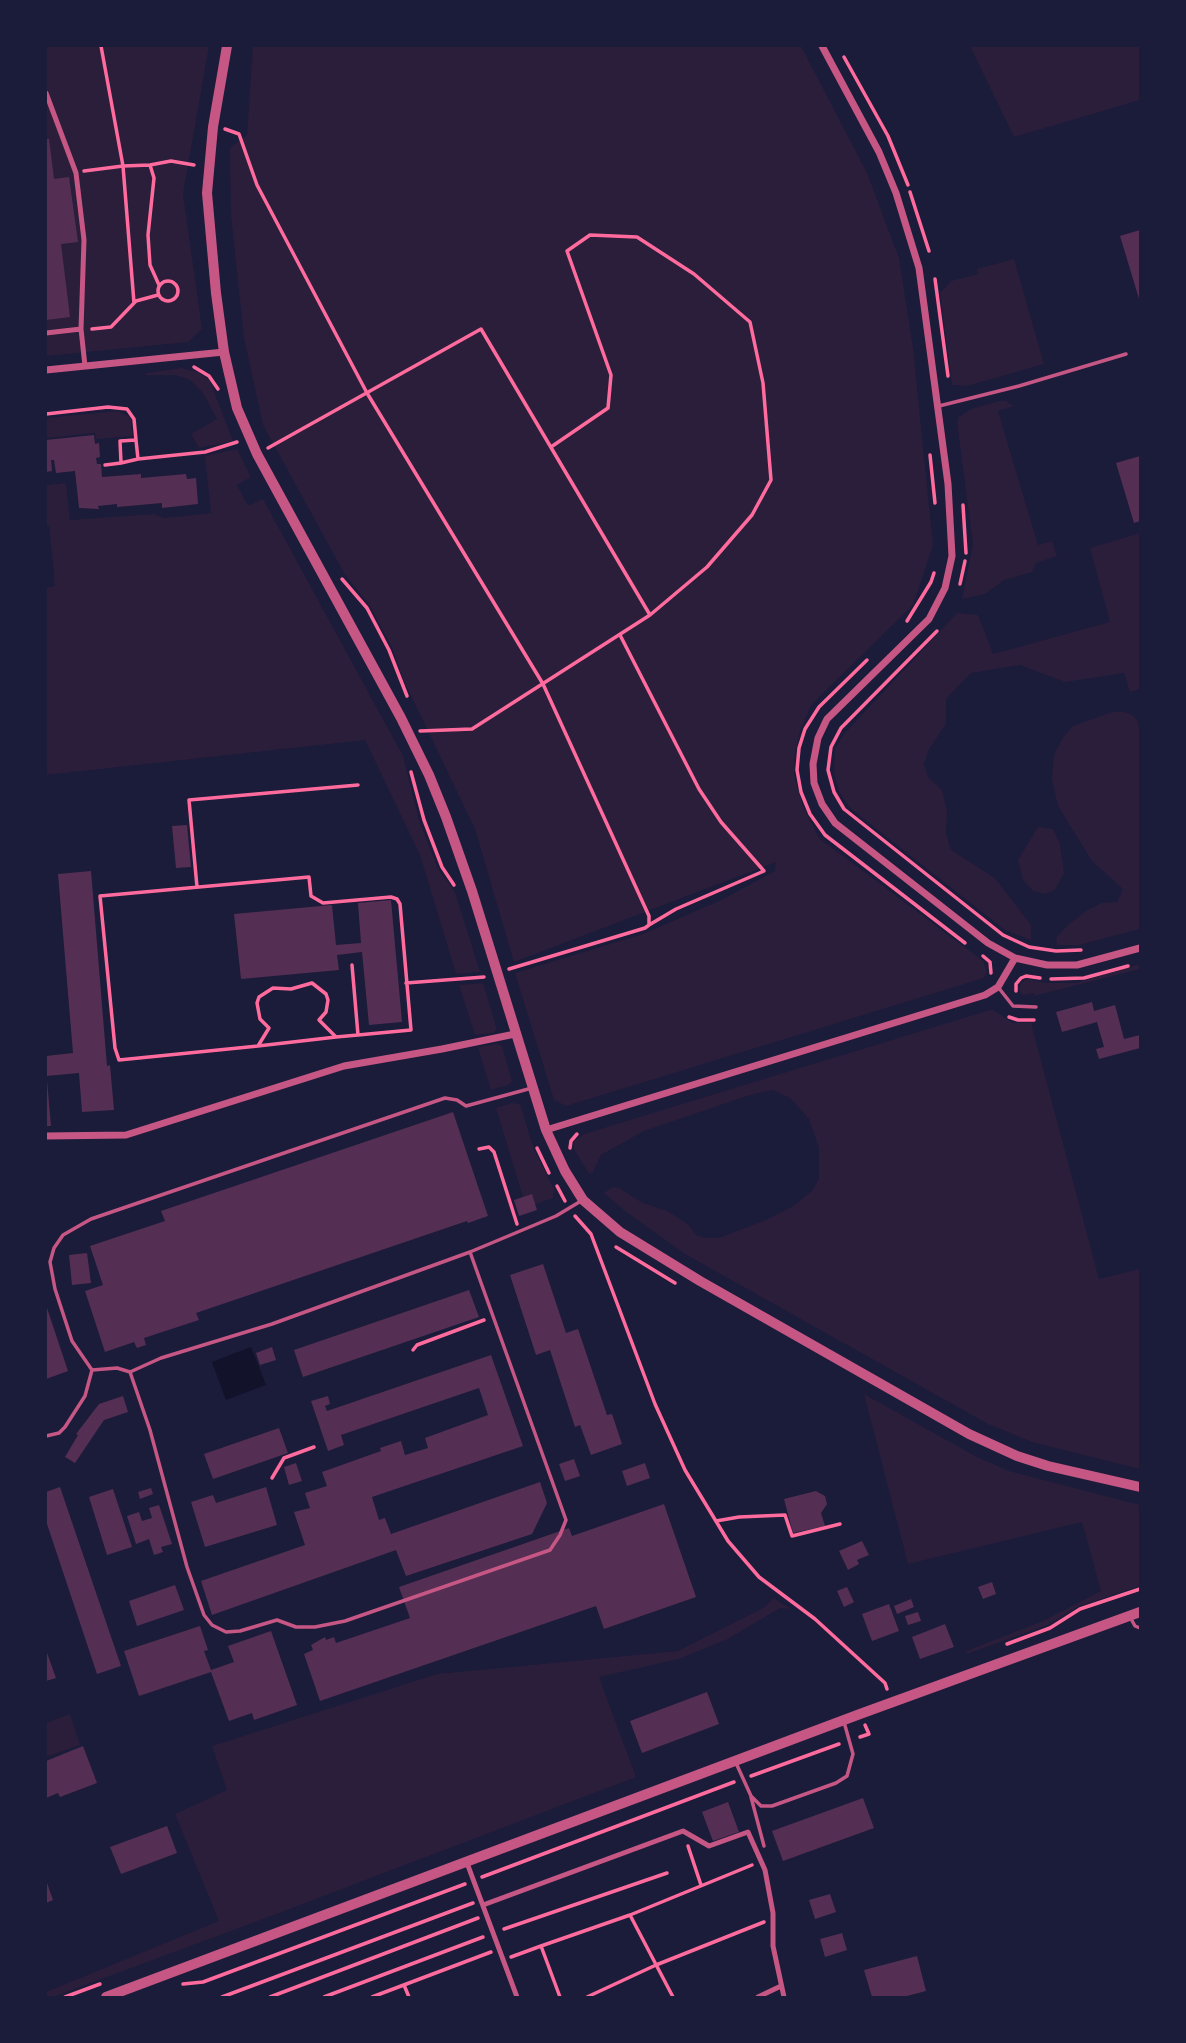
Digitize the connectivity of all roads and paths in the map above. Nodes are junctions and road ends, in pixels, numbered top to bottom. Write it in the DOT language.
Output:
graph roads {
  1 [pos="101,46"];
  2 [pos="227,46"];
  3 [pos="822,46"];
  4 [pos="843,55"];
  5 [pos="46,93"];
  6 [pos="213,127"];
  7 [pos="150,165"];
  8 [pos="194,165"];
  9 [pos="123,166"];
  10 [pos="76,173"];
  11 [pos="932,262"];
  12 [pos="934,274"];
  13 [pos="159,285"];
  14 [pos="159,295"];
  15 [pos="134,303"];
  16 [pos="81,329"];
  17 [pos="46,333"];
  18 [pos="224,352"];
  19 [pos="1126,354"];
  20 [pos="85,366"];
  21 [pos="186,366"];
  22 [pos="46,370"];
  23 [pos="948,376"];
  24 [pos="220,392"];
  25 [pos="367,393"];
  26 [pos="938,406"];
  27 [pos="46,414"];
  28 [pos="136,439"];
  29 [pos="237,442"];
  30 [pos="551,447"];
  31 [pos="929,447"];
  32 [pos="257,454"];
  33 [pos="138,459"];
  34 [pos="121,463"];
  35 [pos="105,465"];
  36 [pos="963,500"];
  37 [pos="936,511"];
  38 [pos="935,570"];
  39 [pos="959,589"];
  40 [pos="650,615"];
  41 [pos="941,626"];
  42 [pos="901,629"];
  43 [pos="620,635"];
  44 [pos="873,654"];
  45 [pos="543,684"];
  46 [pos="410,735"];
  47 [pos="408,760"];
  48 [pos="358,785"];
  49 [pos="197,887"];
  50 [pos="457,888"];
  51 [pos="649,925"];
  52 [pos="971,947"];
  53 [pos="1090,947"];
  54 [pos="1140,948"];
  55 [pos="982,955"];
  56 [pos="1015,958"];
  57 [pos="352,965"];
  58 [pos="497,973"];
  59 [pos="989,979"];
  60 [pos="998,987"];
  61 [pos="1035,1007"];
  62 [pos="1007,1016"];
  63 [pos="1034,1020"];
  64 [pos="515,1034"];
  65 [pos="358,1035"];
  66 [pos="336,1037"];
  67 [pos="258,1046"];
  68 [pos="532,1088"];
  69 [pos="546,1130"];
  70 [pos="46,1136"];
  71 [pos="479,1149"];
  72 [pos="583,1200"];
  73 [pos="569,1210"];
  74 [pos="519,1232"];
  75 [pos="470,1252"];
  76 [pos="494,1317"];
  77 [pos="413,1350"];
  78 [pos="92,1370"];
  79 [pos="130,1372"];
  80 [pos="46,1436"];
  81 [pos="314,1447"];
  82 [pos="272,1478"];
  83 [pos="1140,1487"];
  84 [pos="716,1521"];
  85 [pos="840,1524"];
  86 [pos="1140,1589"];
  87 [pos="1140,1612"];
  88 [pos="1129,1615"];
  89 [pos="1140,1628"];
  90 [pos="1000,1647"];
  91 [pos="884,1683"];
  92 [pos="860,1714"];
  93 [pos="843,1720"];
  94 [pos="850,1741"];
  95 [pos="735,1761"];
  96 [pos="743,1779"];
  97 [pos="751,1796"];
  98 [pos="683,1831"];
  99 [pos="764,1846"];
  100 [pos="467,1861"];
  101 [pos="761,1862"];
  102 [pos="667,1873"];
  103 [pos="474,1881"];
  104 [pos="701,1886"];
  105 [pos="482,1902"];
  106 [pos="630,1914"];
  107 [pos="486,1915"];
  108 [pos="773,1919"];
  109 [pos="493,1933"];
  110 [pos="541,1945"];
  111 [pos="499,1949"];
  112 [pos="503,1960"];
  113 [pos="656,1965"];
  114 [pos="180,1984"];
  115 [pos="404,1985"];
  116 [pos="780,1986"];
  117 [pos="106,1997"];
  118 [pos="222,1997"];
  119 [pos="271,1997"];
  120 [pos="324,1997"];
  121 [pos="372,1997"];
  122 [pos="409,1997"];
  123 [pos="517,1997"];
  124 [pos="560,1997"];
  125 [pos="587,1997"];
  126 [pos="673,1997"];
  127 [pos="758,1997"];
  128 [pos="784,1997"];
  1 -- 9 [label="path"];
  2 -- 6 [label="street"];
  3 -- 26 [label="street"];
  4 -- 11 [label="path"];
  5 -- 10 [label="street"];
  6 -- 18 [label="street"];
  6 -- 25 [label="path"];
  7 -- 8 [label="path"];
  7 -- 9 [label="path"];
  7 -- 13 [label="path"];
  9 -- 10 [label="path"];
  9 -- 15 [label="path"];
  10 -- 16 [label="street"];
  12 -- 23 [label="path"];
  13 -- 14 [label="path"];
  13 -- 14 [label="path"];
  14 -- 15 [label="path"];
  15 -- 16 [label="path"];
  16 -- 17 [label="street"];
  16 -- 20 [label="street"];
  18 -- 20 [label="street"];
  18 -- 32 [label="street"];
  19 -- 26 [label="lane"];
  20 -- 22 [label="street"];
  21 -- 24 [label="path"];
  25 -- 30 [label="path"];
  25 -- 32 [label="path"];
  25 -- 45 [label="path"];
  26 -- 56 [label="street"];
  27 -- 28 [label="path"];
  28 -- 33 [label="path"];
  28 -- 34 [label="path"];
  29 -- 33 [label="path"];
  30 -- 40 [label="path"];
  30 -- 40 [label="path"];
  31 -- 37 [label="path"];
  32 -- 46 [label="street"];
  33 -- 34 [label="path"];
  34 -- 35 [label="path"];
  36 -- 39 [label="path"];
  38 -- 42 [label="path"];
  40 -- 43 [label="path"];
  41 -- 53 [label="path"];
  43 -- 45 [label="path"];
  43 -- 51 [label="path"];
  44 -- 52 [label="path"];
  45 -- 46 [label="path"];
  45 -- 51 [label="path"];
  46 -- 58 [label="street"];
  47 -- 50 [label="path"];
  48 -- 49 [label="path"];
  49 -- 65 [label="path"];
  49 -- 67 [label="path"];
  51 -- 58 [label="path"];
  54 -- 56 [label="street"];
  55 -- 59 [label="path"];
  56 -- 60 [label="street"];
  57 -- 65 [label="path"];
  58 -- 64 [label="street"];
  60 -- 61 [label="lane"];
  60 -- 69 [label="street"];
  62 -- 63 [label="path"];
  64 -- 68 [label="street"];
  64 -- 70 [label="street"];
  65 -- 66 [label="path"];
  66 -- 67 [label="path"];
  66 -- 67 [label="path"];
  68 -- 69 [label="street"];
  68 -- 78 [label="lane"];
  69 -- 72 [label="street"];
  71 -- 74 [label="path"];
  72 -- 73 [label="lane"];
  72 -- 83 [label="street"];
  73 -- 74 [label="lane"];
  73 -- 84 [label="path"];
  74 -- 75 [label="lane"];
  75 -- 76 [label="lane"];
  75 -- 79 [label="lane"];
  76 -- 77 [label="path"];
  76 -- 79 [label="lane"];
  78 -- 79 [label="lane"];
  78 -- 80 [label="lane"];
  81 -- 82 [label="path"];
  84 -- 85 [label="path"];
  84 -- 91 [label="path"];
  86 -- 90 [label="path"];
  87 -- 88 [label="street"];
  88 -- 89 [label="lane"];
  88 -- 92 [label="street"];
  92 -- 93 [label="street"];
  92 -- 94 [label="path"];
  93 -- 94 [label="lane"];
  93 -- 95 [label="street"];
  94 -- 96 [label="path"];
  94 -- 97 [label="lane"];
  95 -- 96 [label="lane"];
  95 -- 100 [label="street"];
  96 -- 97 [label="lane"];
  96 -- 103 [label="path"];
  97 -- 99 [label="lane"];
  98 -- 101 [label="street"];
  98 -- 104 [label="path"];
  98 -- 105 [label="street"];
  100 -- 103 [label="street"];
  100 -- 117 [label="street"];
  101 -- 104 [label="path"];
  101 -- 108 [label="street"];
  102 -- 109 [label="path"];
  103 -- 105 [label="street"];
  103 -- 114 [label="path"];
  104 -- 106 [label="path"];
  105 -- 107 [label="street"];
  105 -- 118 [label="path"];
  106 -- 110 [label="path"];
  106 -- 113 [label="path"];
  107 -- 109 [label="street"];
  107 -- 119 [label="path"];
  108 -- 113 [label="path"];
  108 -- 116 [label="street"];
  109 -- 111 [label="street"];
  109 -- 120 [label="path"];
  110 -- 112 [label="path"];
  110 -- 124 [label="path"];
  111 -- 112 [label="street"];
  111 -- 115 [label="path"];
  112 -- 123 [label="street"];
  113 -- 125 [label="path"];
  113 -- 126 [label="path"];
  115 -- 121 [label="path"];
  115 -- 122 [label="path"];
  116 -- 127 [label="street"];
  116 -- 128 [label="street"];
}
